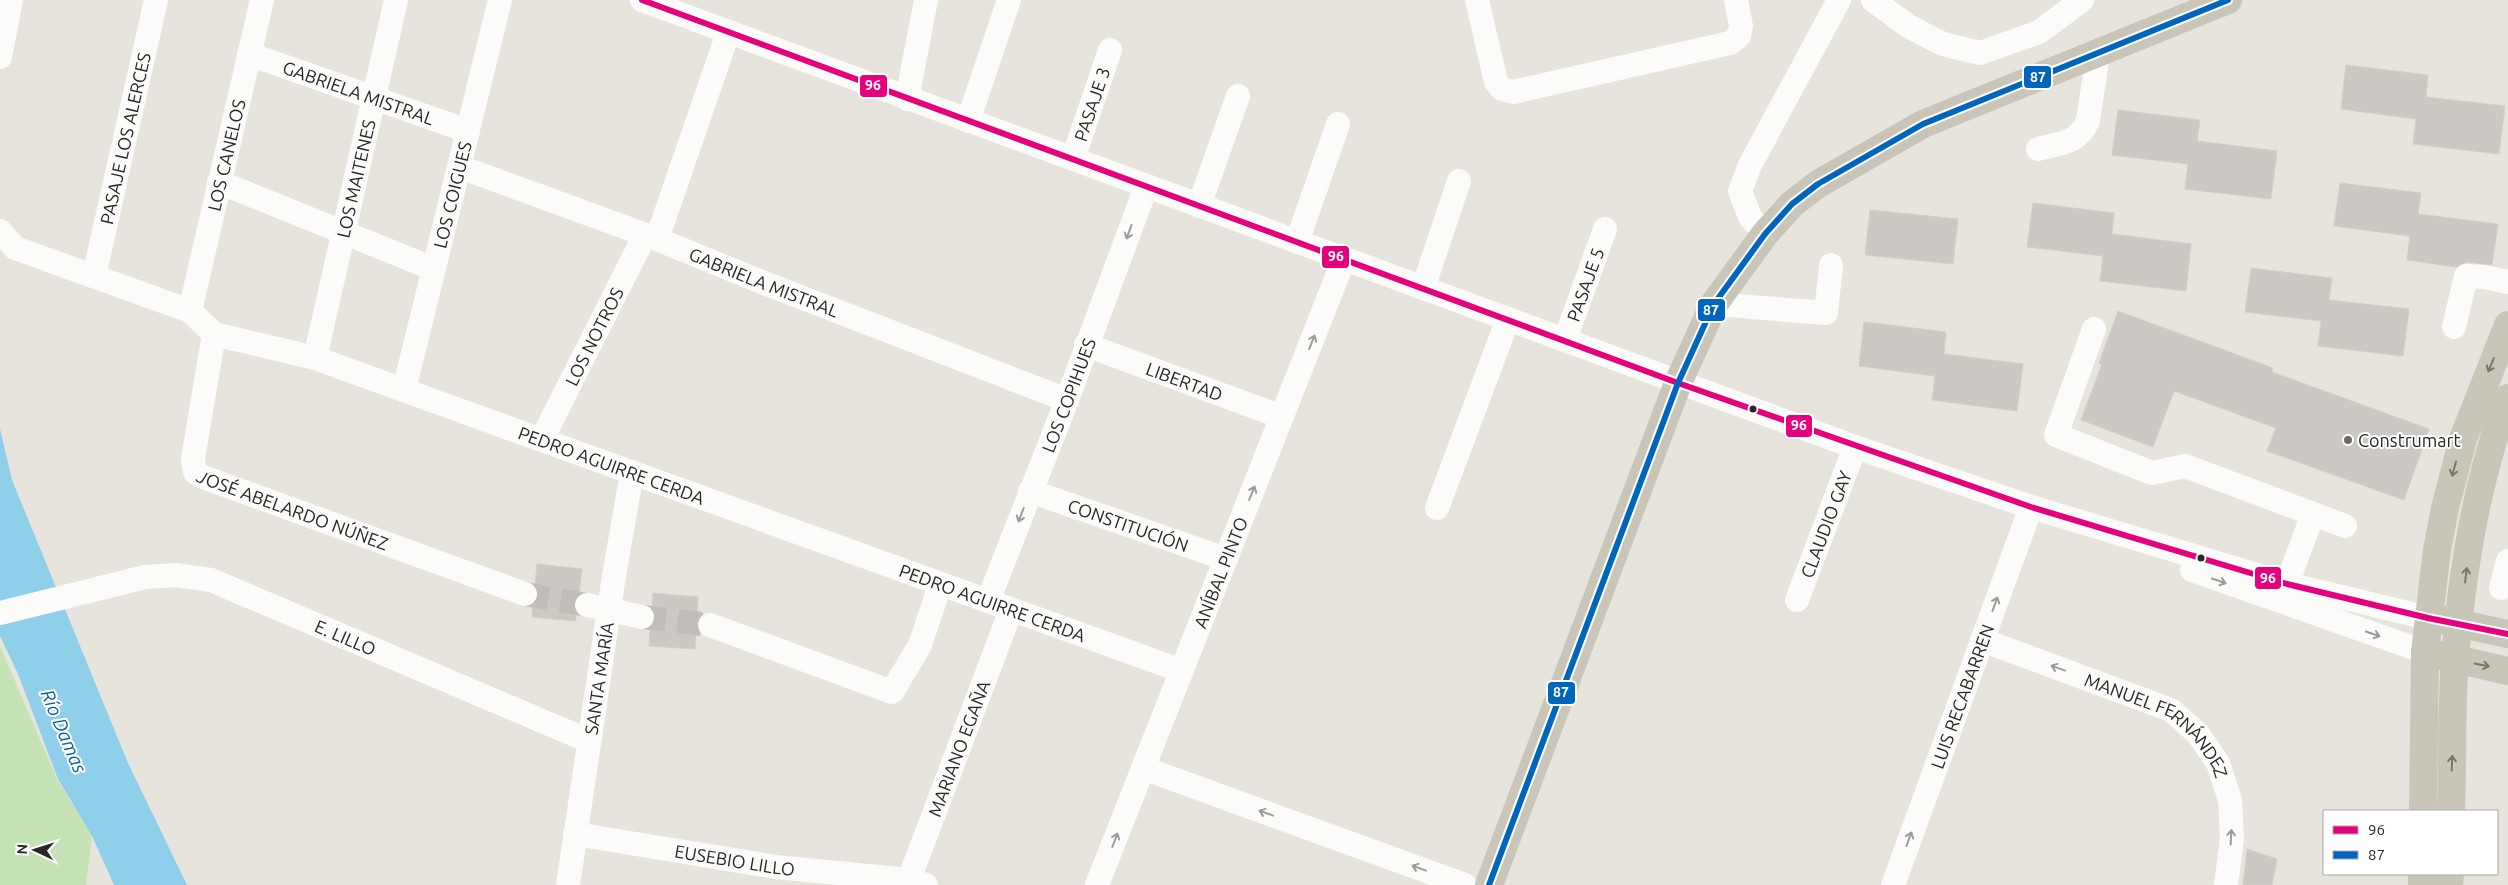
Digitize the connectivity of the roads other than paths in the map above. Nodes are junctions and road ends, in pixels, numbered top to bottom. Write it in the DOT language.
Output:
graph roads {
  1 [pos="11,0"];
  2 [pos="156,0"];
  3 [pos="262,0"];
  4 [pos="396,0"];
  5 [pos="500,0"];
  6 [pos="642,0"];
  7 [pos="926,0"];
  8 [pos="1009,0"];
  9 [pos="1477,0"];
  10 [pos="1736,0"];
  11 [pos="1839,0"];
  12 [pos="1873,0"];
  13 [pos="2082,0"];
  14 [pos="2228,0"];
  15 [pos="728,33"];
  16 [pos="1110,50"];
  17 [pos="249,54"];
  18 [pos="2098,54"];
  19 [pos="0,57"];
  20 [pos="1238,96"];
  21 [pos="373,97"];
  22 [pos="907,99"];
  23 [pos="968,121"];
  24 [pos="1338,124"];
  25 [pos="468,131"];
  26 [pos="2038,149"];
  27 [pos="1073,160"];
  28 [pos="460,167"];
  29 [pos="1460,181"];
  30 [pos="219,182"];
  31 [pos="1146,186"];
  32 [pos="1199,206"];
  33 [pos="1605,230"];
  34 [pos="0,231"];
  35 [pos="343,231"];
  36 [pos="1765,234"];
  37 [pos="651,237"];
  38 [pos="1297,242"];
  39 [pos="1344,259"];
  40 [pos="1830,265"];
  41 [pos="434,268"];
  42 [pos="94,276"];
  43 [pos="2508,282"];
  44 [pos="1422,288"];
  45 [pos="1714,304"];
  46 [pos="190,311"];
  47 [pos="1508,319"];
  48 [pos="2508,325"];
  49 [pos="2454,327"];
  50 [pos="2094,329"];
  51 [pos="214,334"];
  52 [pos="1565,340"];
  53 [pos="1086,345"];
  54 [pos="315,358"];
  55 [pos="1678,383"];
  56 [pos="404,390"];
  57 [pos="1067,400"];
  58 [pos="2505,415"];
  59 [pos="1282,417"];
  60 [pos="542,439"];
  61 [pos="1855,447"];
  62 [pos="632,472"];
  63 [pos="1030,491"];
  64 [pos="2031,507"];
  65 [pos="1437,508"];
  66 [pos="2313,514"];
  67 [pos="2095,526"];
  68 [pos="2345,526"];
  69 [pos="1226,559"];
  70 [pos="2508,561"];
  71 [pos="2287,584"];
  72 [pos="940,585"];
  73 [pos="2501,588"];
  74 [pos="525,594"];
  75 [pos="1797,600"];
  76 [pos="988,602"];
  77 [pos="598,606"];
  78 [pos="1011,610"];
  79 [pos="0,613"];
  80 [pos="642,617"];
  81 [pos="2428,618"];
  82 [pos="2460,623"];
  83 [pos="710,625"];
  84 [pos="2508,634"];
  85 [pos="1982,640"];
  86 [pos="2425,652"];
  87 [pos="2455,659"];
  88 [pos="1182,671"];
  89 [pos="2508,671"];
  90 [pos="589,741"];
  91 [pos="1143,768"];
  92 [pos="2423,810"];
  93 [pos="2451,810"];
  94 [pos="575,834"];
  95 [pos="774,876"];
  96 [pos="914,883"];
  97 [pos="568,885"];
  98 [pos="1097,885"];
  99 [pos="1465,885"];
  100 [pos="1489,885"];
  101 [pos="1893,885"];
  102 [pos="2226,885"];
  1 -- 19 [label="street"];
  2 -- 42 [label="street, PASAJE LOS ALERCES"];
  3 -- 17 [label="street, LOS CANELOS"];
  4 -- 21 [label="street, LOS MAITENES"];
  5 -- 25 [label="street, LOS COIGUES"];
  6 -- 15 [label="street"];
  7 -- 22 [label="street"];
  8 -- 23 [label="street"];
  9 -- 10 [label="street"];
  11 -- 36 [label="street"];
  12 -- 13 [label="street"];
  14 -- 18 [label="main road"];
  15 -- 22 [label="street"];
  15 -- 37 [label="street, LOS NOTROS"];
  16 -- 27 [label="street, PASAJE 3"];
  17 -- 21 [label="street, GABRIELA MISTRAL"];
  17 -- 30 [label="street, LOS CANELOS"];
  18 -- 26 [label="street"];
  18 -- 36 [label="main road"];
  20 -- 32 [label="street"];
  21 -- 25 [label="street, GABRIELA MISTRAL"];
  21 -- 35 [label="street, LOS MAITENES"];
  22 -- 23 [label="street"];
  23 -- 27 [label="street"];
  24 -- 38 [label="street"];
  25 -- 28 [label="street, LOS COIGUES"];
  27 -- 31 [label="street"];
  28 -- 37 [label="street, GABRIELA MISTRAL"];
  28 -- 41 [label="street, LOS COIGUES"];
  29 -- 44 [label="street"];
  30 -- 35 [label="street"];
  30 -- 46 [label="street, LOS CANELOS"];
  31 -- 32 [label="street"];
  31 -- 53 [label="street, LOS COPIHUES, one-way"];
  32 -- 38 [label="street"];
  33 -- 52 [label="street, PASAJE 5"];
  34 -- 42 [label="street"];
  35 -- 41 [label="street"];
  35 -- 54 [label="street, LOS MAITENES"];
  36 -- 45 [label="main road"];
  37 -- 57 [label="street, GABRIELA MISTRAL"];
  37 -- 60 [label="street, LOS NOTROS"];
  38 -- 39 [label="street"];
  39 -- 44 [label="street"];
  59 -- 39 [label="street, ANÍBAL PINTO, one-way"];
  40 -- 45 [label="street"];
  41 -- 56 [label="street, LOS COIGUES"];
  42 -- 46 [label="street"];
  43 -- 49 [label="street"];
  44 -- 47 [label="street"];
  45 -- 55 [label="main road"];
  46 -- 51 [label="street"];
  47 -- 52 [label="street"];
  47 -- 65 [label="street"];
  48 -- 81 [label="main road, one-way"];
  50 -- 66 [label="street"];
  51 -- 54 [label="street, PEDRO AGUIRRE CERDA"];
  51 -- 74 [label="street, JOSÉ ABELARDO NÚÑEZ"];
  52 -- 55 [label="street"];
  53 -- 57 [label="street, LOS COPIHUES"];
  53 -- 59 [label="street, LIBERTAD"];
  54 -- 56 [label="street, PEDRO AGUIRRE CERDA"];
  55 -- 61 [label="street"];
  55 -- 100 [label="main road"];
  56 -- 60 [label="street, PEDRO AGUIRRE CERDA"];
  57 -- 63 [label="street, LOS COPIHUES"];
  82 -- 58 [label="main road, one-way"];
  69 -- 59 [label="street, ANÍBAL PINTO, one-way"];
  60 -- 62 [label="street, PEDRO AGUIRRE CERDA"];
  61 -- 64 [label="street"];
  61 -- 75 [label="street, CLAUDIO GAY"];
  62 -- 72 [label="street, PEDRO AGUIRRE CERDA"];
  62 -- 77 [label="street, SANTA MARÍA"];
  63 -- 69 [label="street, CONSTITUCIÓN"];
  63 -- 76 [label="street, LOS COPIHUES, one-way"];
  64 -- 67 [label="street"];
  85 -- 64 [label="street, LUIS RECABARREN, one-way"];
  66 -- 68 [label="street"];
  66 -- 71 [label="street"];
  67 -- 71 [label="street"];
  67 -- 86 [label="street, one-way"];
  69 -- 88 [label="street, ANÍBAL PINTO"];
  70 -- 73 [label="street"];
  71 -- 81 [label="street"];
  72 -- 76 [label="street, PEDRO AGUIRRE CERDA"];
  72 -- 83 [label="street"];
  76 -- 78 [label="street, PEDRO AGUIRRE CERDA"];
  77 -- 80 [label="street"];
  77 -- 90 [label="street, SANTA MARÍA"];
  78 -- 88 [label="street, PEDRO AGUIRRE CERDA"];
  78 -- 96 [label="street, MARIANO EGAÑA"];
  79 -- 90 [label="street, E. LILLO"];
  81 -- 82 [label="main road"];
  81 -- 86 [label="main road"];
  82 -- 84 [label="main road"];
  82 -- 87 [label="main road"];
  101 -- 85 [label="street, LUIS RECABARREN, one-way"];
  102 -- 85 [label="street, MANUEL FERNÁNDEZ, one-way"];
  86 -- 87 [label="main road"];
  86 -- 92 [label="main road"];
  87 -- 89 [label="main road, one-way"];
  93 -- 87 [label="main road, one-way"];
  88 -- 91 [label="street, ANÍBAL PINTO"];
  90 -- 94 [label="street, SANTA MARÍA"];
  98 -- 91 [label="street, ANÍBAL PINTO, one-way"];
  99 -- 91 [label="street, one-way"];
  94 -- 95 [label="street, EUSEBIO LILLO"];
  94 -- 97 [label="street, SANTA MARÍA"];
  95 -- 96 [label="street, EUSEBIO LILLO"];
}
